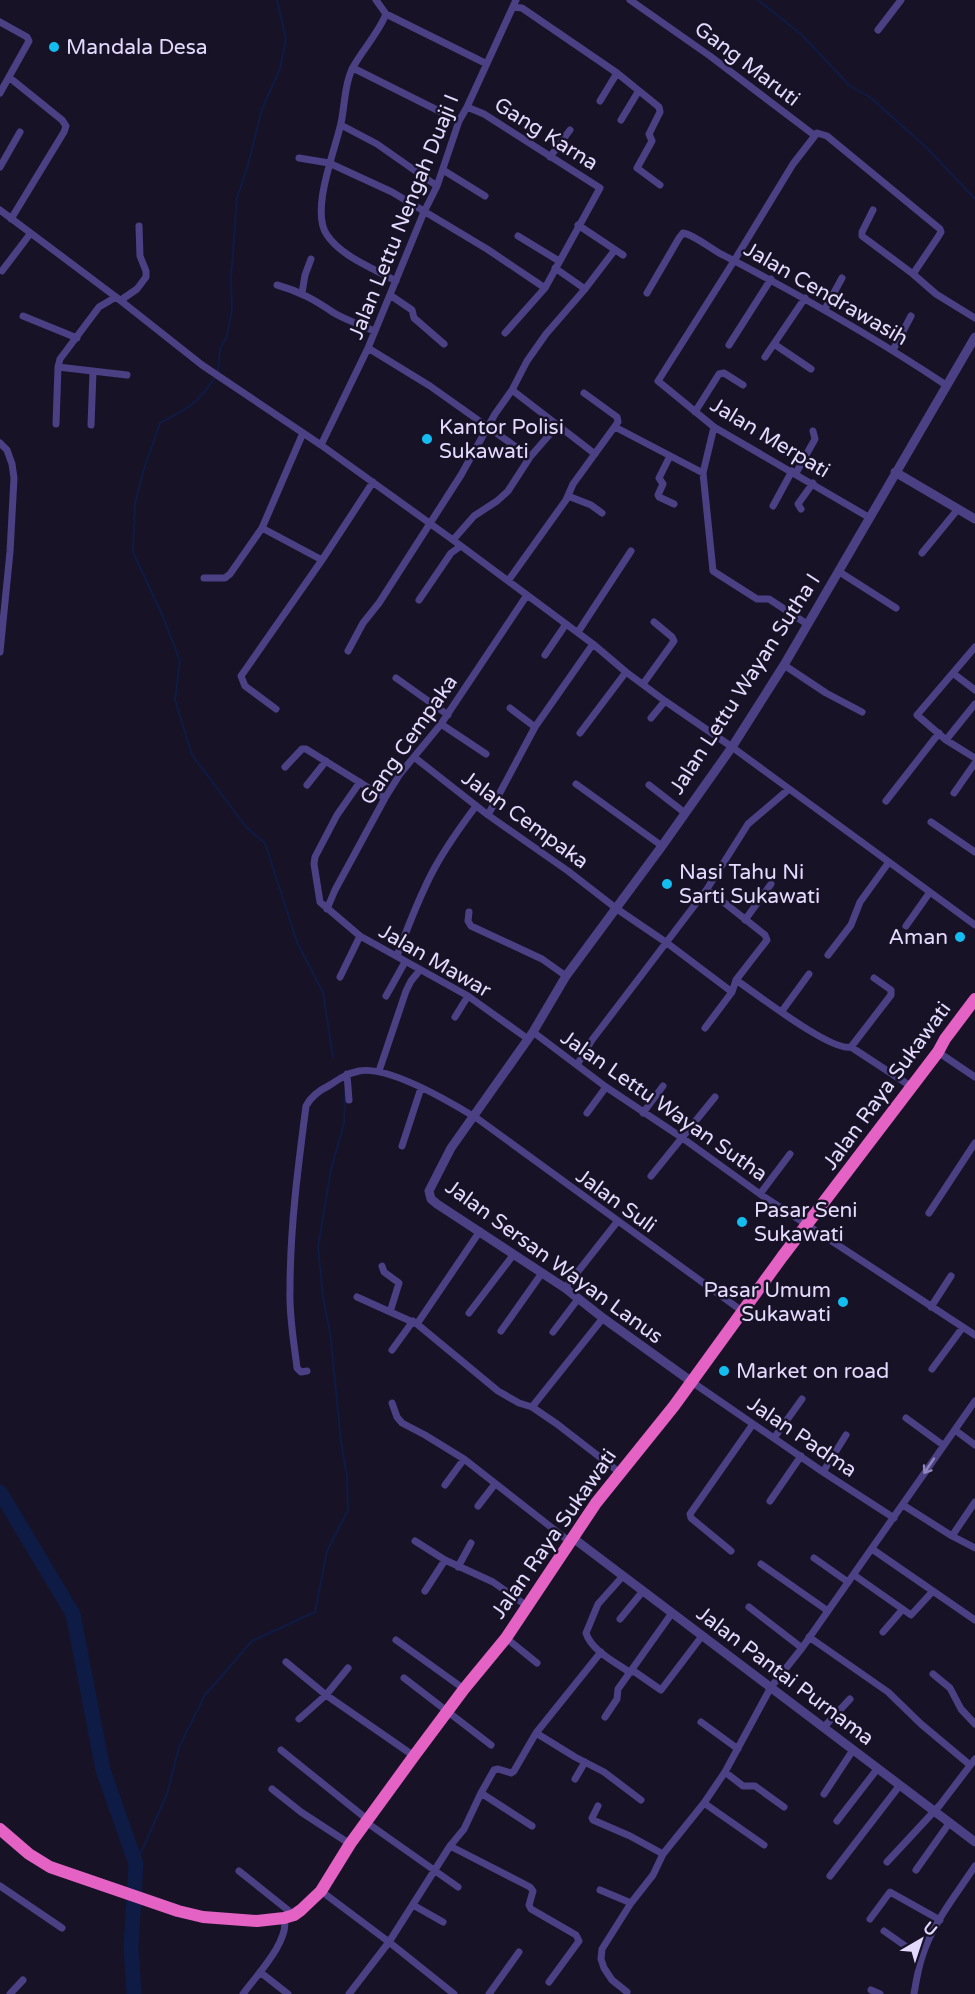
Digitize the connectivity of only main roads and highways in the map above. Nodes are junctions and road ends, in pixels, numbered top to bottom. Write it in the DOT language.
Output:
graph roads {
  1 [pos="975,999"];
  2 [pos="0,1829"];
  1 -- 2 [label="highway, Jalan Raya Sukawati"];
}
